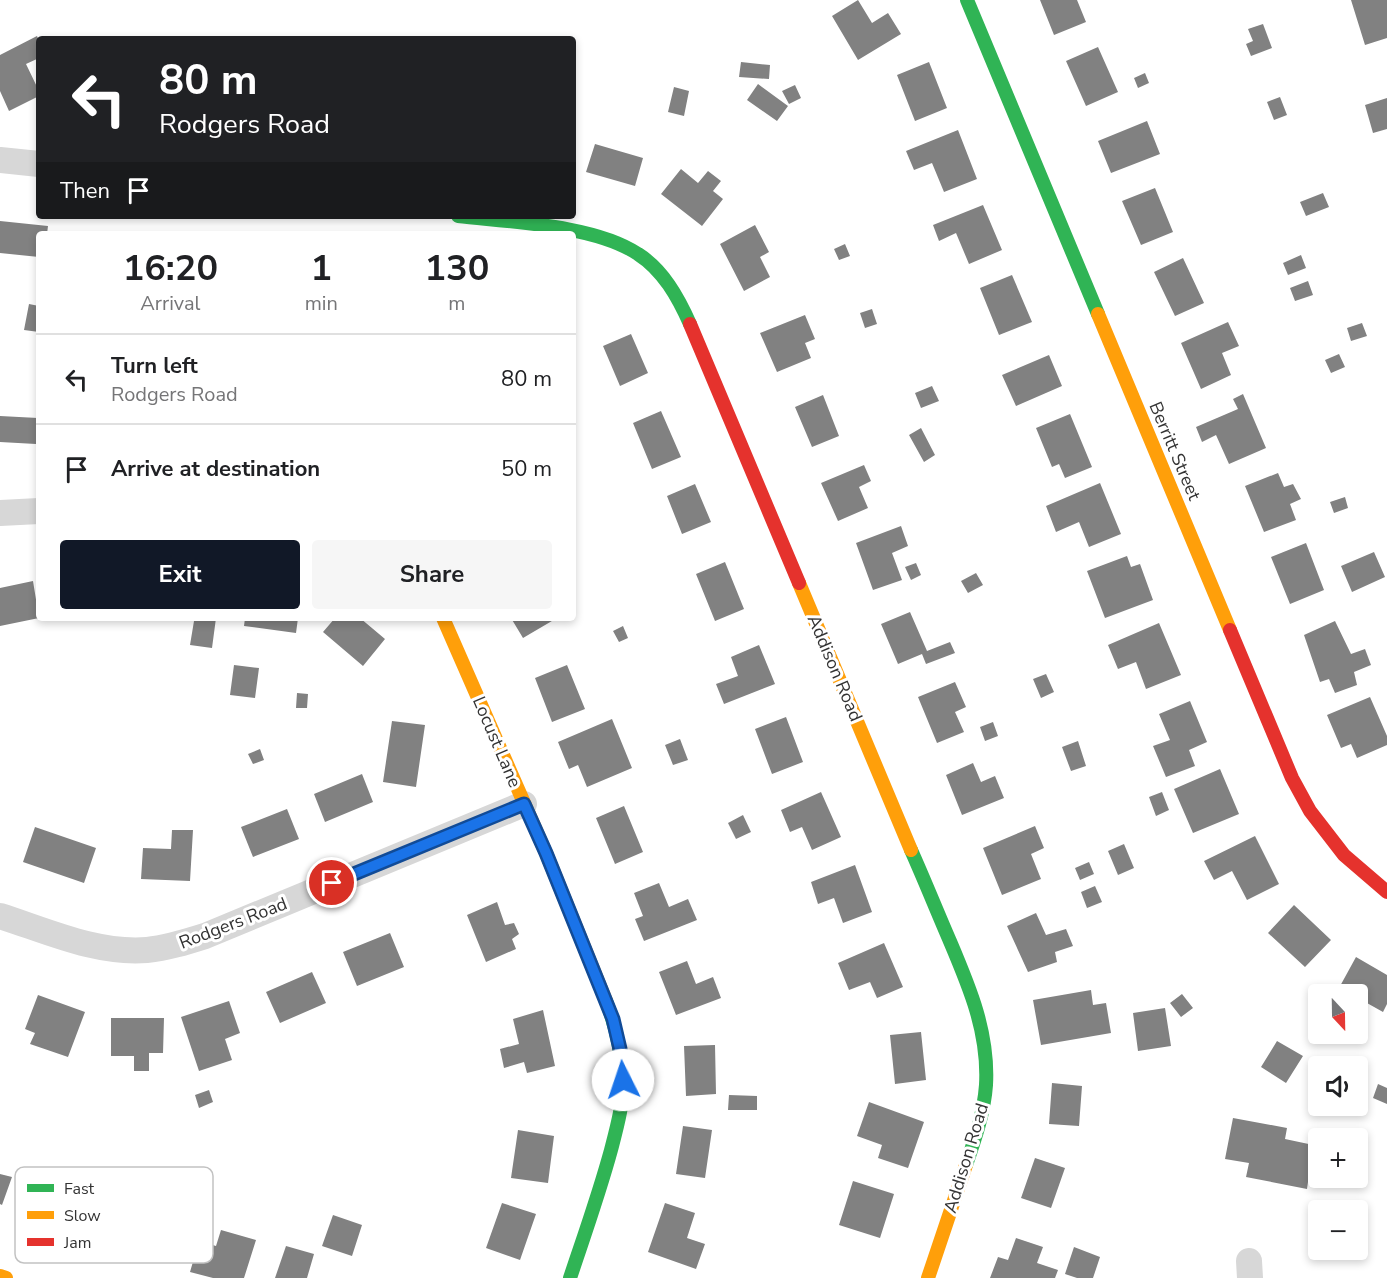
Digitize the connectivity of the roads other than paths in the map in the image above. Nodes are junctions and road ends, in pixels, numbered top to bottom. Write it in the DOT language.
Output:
graph roads {
  1 [pos="967,0"];
  2 [pos="0,160"];
  3 [pos="36,164"];
  4 [pos="483,219"];
  5 [pos="36,511"];
  6 [pos="0,513"];
  7 [pos="444,621"];
  8 [pos="524,804"];
  9 [pos="1387,892"];
  10 [pos="0,916"];
  11 [pos="0,1276"];
  12 [pos="6,1278"];
  13 [pos="570,1278"];
  14 [pos="928,1278"];
  1 -- 9 [label="street, Berritt Street"];
  2 -- 3 [label="street"];
  4 -- 14 [label="street, Addison Road"];
  5 -- 6 [label="street"];
  7 -- 8 [label="street, Locust Lane"];
  8 -- 10 [label="street, Rodgers Road"];
  8 -- 13 [label="street, Locust Lane"];
  11 -- 12 [label="street"];
}
